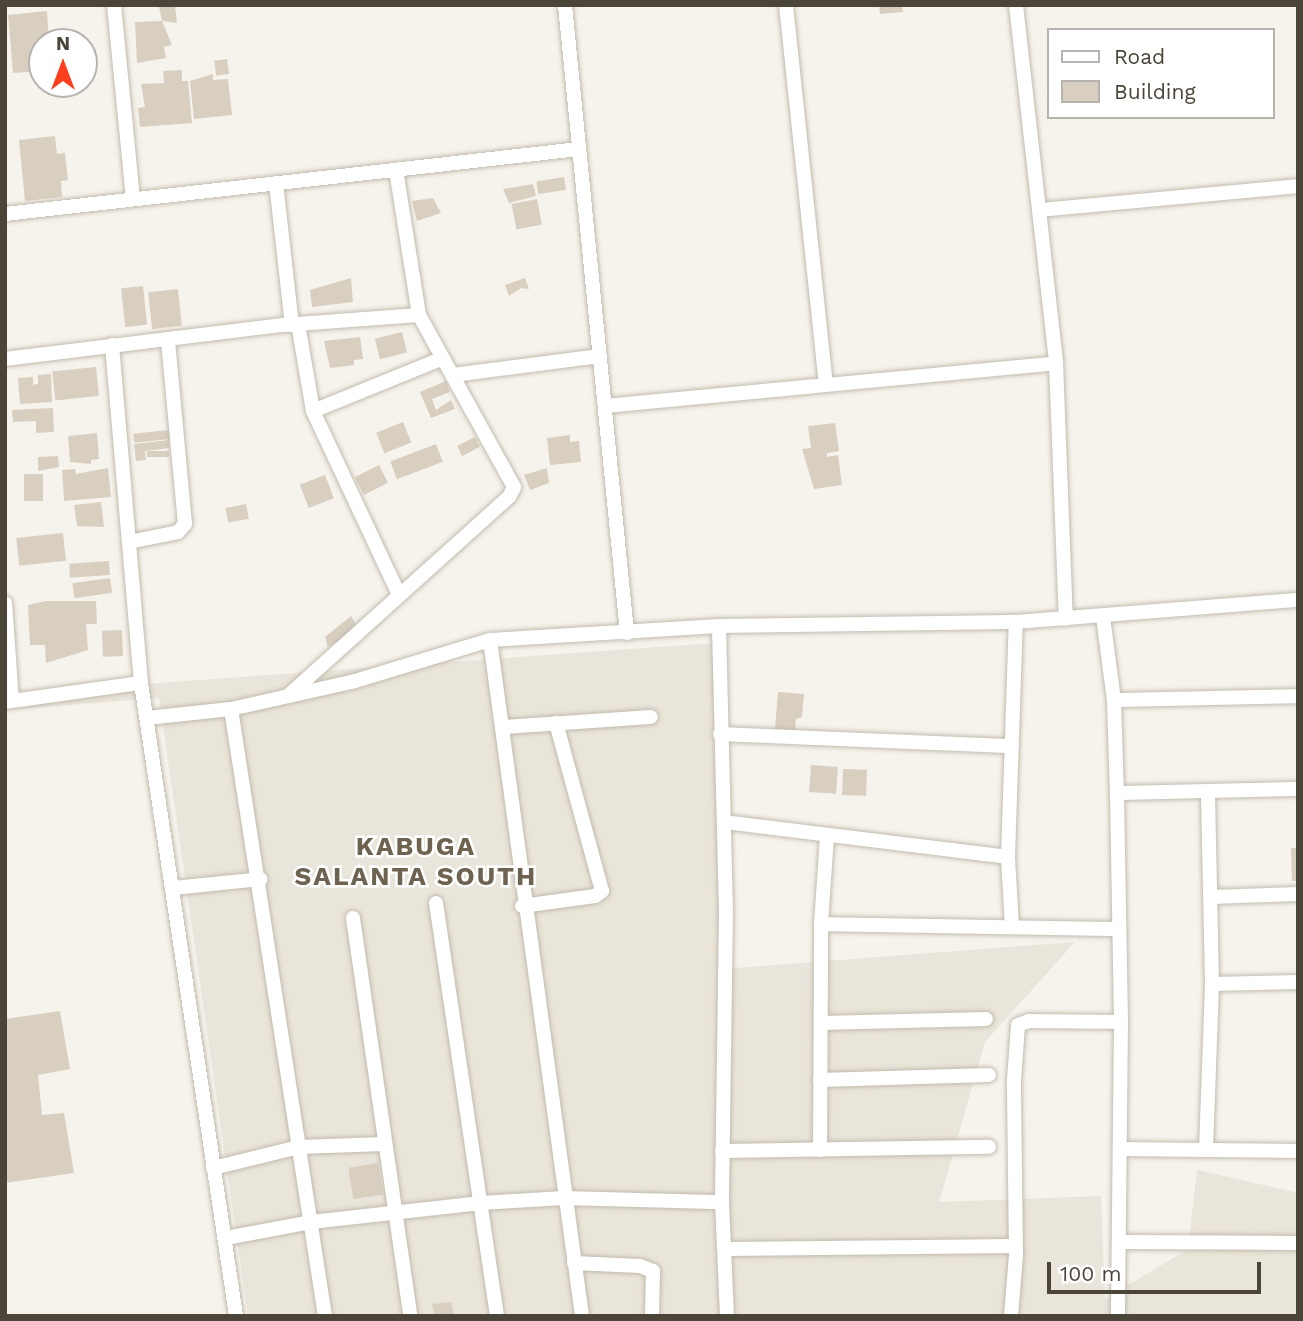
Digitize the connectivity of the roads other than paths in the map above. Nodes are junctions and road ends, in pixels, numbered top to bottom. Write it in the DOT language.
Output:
graph roads {
  1 [pos="114,5"];
  2 [pos="565,5"];
  3 [pos="786,5"];
  4 [pos="1016,5"];
  5 [pos="579,149"];
  6 [pos="396,170"];
  7 [pos="276,183"];
  8 [pos="1298,186"];
  9 [pos="133,198"];
  10 [pos="1040,210"];
  11 [pos="5,214"];
  12 [pos="419,315"];
  13 [pos="295,324"];
  14 [pos="168,341"];
  15 [pos="112,345"];
  16 [pos="600,356"];
  17 [pos="5,359"];
  18 [pos="441,359"];
  19 [pos="1056,363"];
  20 [pos="453,375"];
  21 [pos="826,384"];
  22 [pos="604,406"];
  23 [pos="313,411"];
  24 [pos="129,542"];
  25 [pos="399,595"];
  26 [pos="1298,600"];
  27 [pos="5,603"];
  28 [pos="1103,617"];
  29 [pos="1066,619"];
  30 [pos="1016,622"];
  31 [pos="719,626"];
  32 [pos="627,633"];
  33 [pos="489,640"];
  34 [pos="141,683"];
  35 [pos="289,696"];
  36 [pos="1298,696"];
  37 [pos="1114,700"];
  38 [pos="9,701"];
  39 [pos="231,709"];
  40 [pos="651,717"];
  41 [pos="147,718"];
  42 [pos="556,723"];
  43 [pos="504,727"];
  44 [pos="720,734"];
  45 [pos="1012,746"];
  46 [pos="1298,789"];
  47 [pos="1208,791"];
  48 [pos="1117,793"];
  49 [pos="724,822"];
  50 [pos="827,837"];
  51 [pos="1008,857"];
  52 [pos="261,879"];
  53 [pos="173,888"];
  54 [pos="1298,894"];
  55 [pos="1211,897"];
  56 [pos="436,902"];
  57 [pos="522,906"];
  58 [pos="353,918"];
  59 [pos="821,924"];
  60 [pos="1012,927"];
  61 [pos="1118,929"];
  62 [pos="1298,982"];
  63 [pos="1212,984"];
  64 [pos="986,1019"];
  65 [pos="1121,1022"];
  66 [pos="821,1023"];
  67 [pos="989,1075"];
  68 [pos="820,1080"];
  69 [pos="384,1144"];
  70 [pos="299,1147"];
  71 [pos="989,1147"];
  72 [pos="1121,1149"];
  73 [pos="1206,1149"];
  74 [pos="820,1150"];
  75 [pos="722,1151"];
  76 [pos="1298,1151"];
  77 [pos="213,1168"];
  78 [pos="564,1198"];
  79 [pos="722,1202"];
  80 [pos="481,1203"];
  81 [pos="395,1215"];
  82 [pos="311,1222"];
  83 [pos="226,1238"];
  84 [pos="1119,1241"];
  85 [pos="1298,1243"];
  86 [pos="1016,1246"];
  87 [pos="724,1249"];
  88 [pos="574,1263"];
  89 [pos="236,1316"];
  90 [pos="325,1316"];
  91 [pos="410,1316"];
  92 [pos="497,1316"];
  93 [pos="582,1316"];
  94 [pos="652,1316"];
  95 [pos="727,1316"];
  96 [pos="1011,1316"];
  97 [pos="1118,1316"];
  1 -- 9 [label="street"];
  2 -- 5 [label="street"];
  3 -- 21 [label="street"];
  4 -- 10 [label="street"];
  5 -- 6 [label="street"];
  5 -- 16 [label="street"];
  6 -- 7 [label="street"];
  6 -- 12 [label="street"];
  7 -- 9 [label="street"];
  7 -- 13 [label="street"];
  8 -- 10 [label="street"];
  9 -- 11 [label="street"];
  10 -- 19 [label="street"];
  12 -- 13 [label="street"];
  12 -- 18 [label="street"];
  13 -- 14 [label="street"];
  13 -- 23 [label="street"];
  14 -- 15 [label="street"];
  14 -- 24 [label="street"];
  15 -- 17 [label="street"];
  15 -- 24 [label="street"];
  16 -- 20 [label="street"];
  16 -- 22 [label="street"];
  18 -- 20 [label="street"];
  18 -- 23 [label="street"];
  19 -- 21 [label="street"];
  19 -- 29 [label="street"];
  20 -- 25 [label="street"];
  21 -- 22 [label="street"];
  22 -- 32 [label="street"];
  23 -- 25 [label="street"];
  24 -- 34 [label="street"];
  25 -- 35 [label="street"];
  26 -- 28 [label="street"];
  27 -- 38 [label="street"];
  28 -- 29 [label="street"];
  28 -- 37 [label="street"];
  29 -- 30 [label="street"];
  30 -- 31 [label="street"];
  30 -- 45 [label="street"];
  31 -- 32 [label="street"];
  31 -- 44 [label="street"];
  32 -- 33 [label="street"];
  33 -- 35 [label="street"];
  33 -- 43 [label="street"];
  34 -- 38 [label="street"];
  34 -- 41 [label="street"];
  35 -- 39 [label="street"];
  36 -- 37 [label="street"];
  37 -- 48 [label="street"];
  39 -- 41 [label="street"];
  39 -- 52 [label="street"];
  40 -- 42 [label="street"];
  41 -- 53 [label="street"];
  42 -- 43 [label="street"];
  42 -- 57 [label="street"];
  43 -- 57 [label="street"];
  44 -- 45 [label="street"];
  44 -- 49 [label="street"];
  45 -- 51 [label="street"];
  46 -- 47 [label="street"];
  47 -- 48 [label="street"];
  47 -- 55 [label="street"];
  48 -- 61 [label="street"];
  49 -- 50 [label="street"];
  49 -- 75 [label="street"];
  50 -- 51 [label="street"];
  50 -- 59 [label="street"];
  51 -- 60 [label="street"];
  52 -- 53 [label="street"];
  52 -- 70 [label="street"];
  53 -- 77 [label="street"];
  54 -- 55 [label="street"];
  55 -- 63 [label="street"];
  56 -- 80 [label="street"];
  57 -- 78 [label="street"];
  58 -- 69 [label="street"];
  59 -- 60 [label="street"];
  59 -- 66 [label="street"];
  60 -- 61 [label="street"];
  61 -- 65 [label="street"];
  62 -- 63 [label="street"];
  63 -- 73 [label="street"];
  64 -- 66 [label="street"];
  65 -- 72 [label="street"];
  65 -- 86 [label="street"];
  66 -- 68 [label="street"];
  67 -- 68 [label="street"];
  68 -- 74 [label="street"];
  69 -- 70 [label="street"];
  69 -- 81 [label="street"];
  70 -- 77 [label="street"];
  70 -- 82 [label="street"];
  71 -- 74 [label="street"];
  72 -- 73 [label="street"];
  72 -- 84 [label="street"];
  73 -- 76 [label="street"];
  74 -- 75 [label="street"];
  75 -- 79 [label="street"];
  77 -- 83 [label="street"];
  78 -- 79 [label="street"];
  78 -- 80 [label="street"];
  78 -- 88 [label="street"];
  79 -- 87 [label="street"];
  80 -- 81 [label="street"];
  80 -- 92 [label="street"];
  81 -- 82 [label="street"];
  81 -- 91 [label="street"];
  82 -- 83 [label="street"];
  82 -- 90 [label="street"];
  83 -- 89 [label="street"];
  84 -- 85 [label="street"];
  84 -- 97 [label="street"];
  86 -- 87 [label="street"];
  86 -- 96 [label="street"];
  87 -- 95 [label="street"];
  88 -- 93 [label="street"];
  88 -- 94 [label="street"];
}
